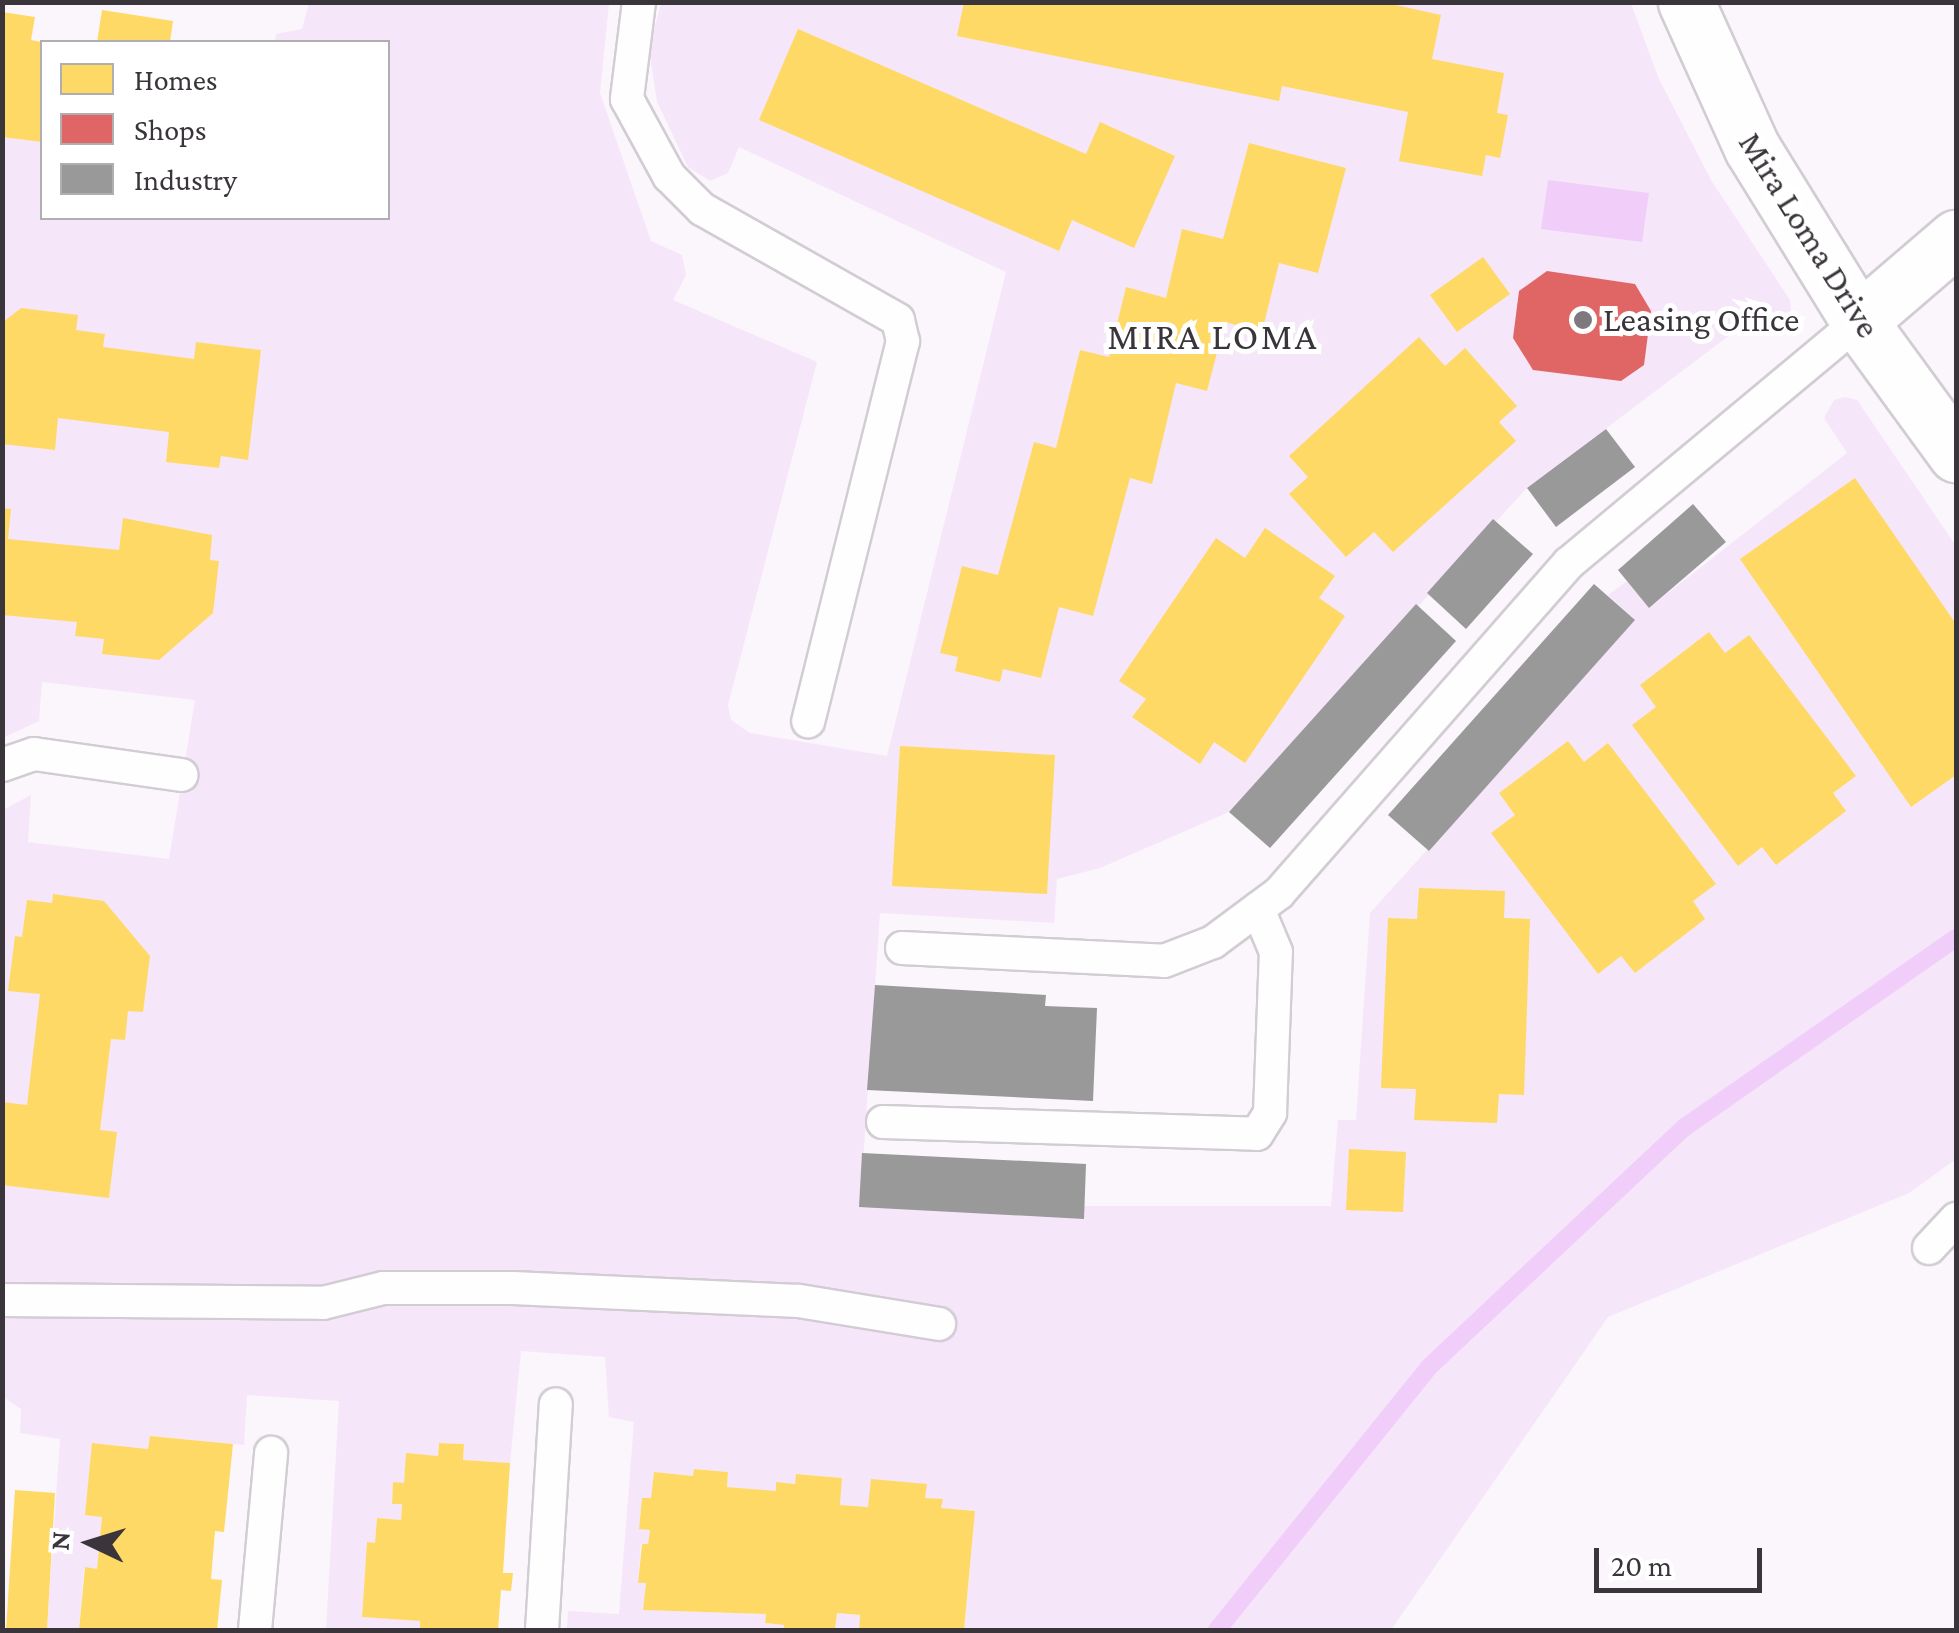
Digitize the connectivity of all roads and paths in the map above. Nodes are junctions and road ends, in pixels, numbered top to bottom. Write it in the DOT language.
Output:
graph roads {
  1 [pos="640,2"];
  2 [pos="1686,2"];
  3 [pos="1956,238"];
  4 [pos="1859,322"];
  5 [pos="1956,454"];
  6 [pos="808,721"];
  7 [pos="2,765"];
  8 [pos="182,775"];
  9 [pos="1258,909"];
  10 [pos="902,948"];
  11 [pos="883,1122"];
  12 [pos="1956,1219"];
  13 [pos="1929,1248"];
  14 [pos="2,1300"];
  15 [pos="939,1324"];
  16 [pos="556,1404"];
  17 [pos="271,1453"];
  18 [pos="255,1630"];
  19 [pos="542,1630"];
  1 -- 6 [label="lane"];
  2 -- 4 [label="street, Mira Loma Drive"];
  3 -- 4 [label="street"];
  4 -- 5 [label="street, Mira Loma Drive"];
  4 -- 9 [label="lane"];
  7 -- 8 [label="lane"];
  9 -- 10 [label="lane"];
  9 -- 11 [label="lane"];
  12 -- 13 [label="lane"];
  14 -- 15 [label="lane"];
  16 -- 19 [label="lane"];
  17 -- 18 [label="lane"];
}
